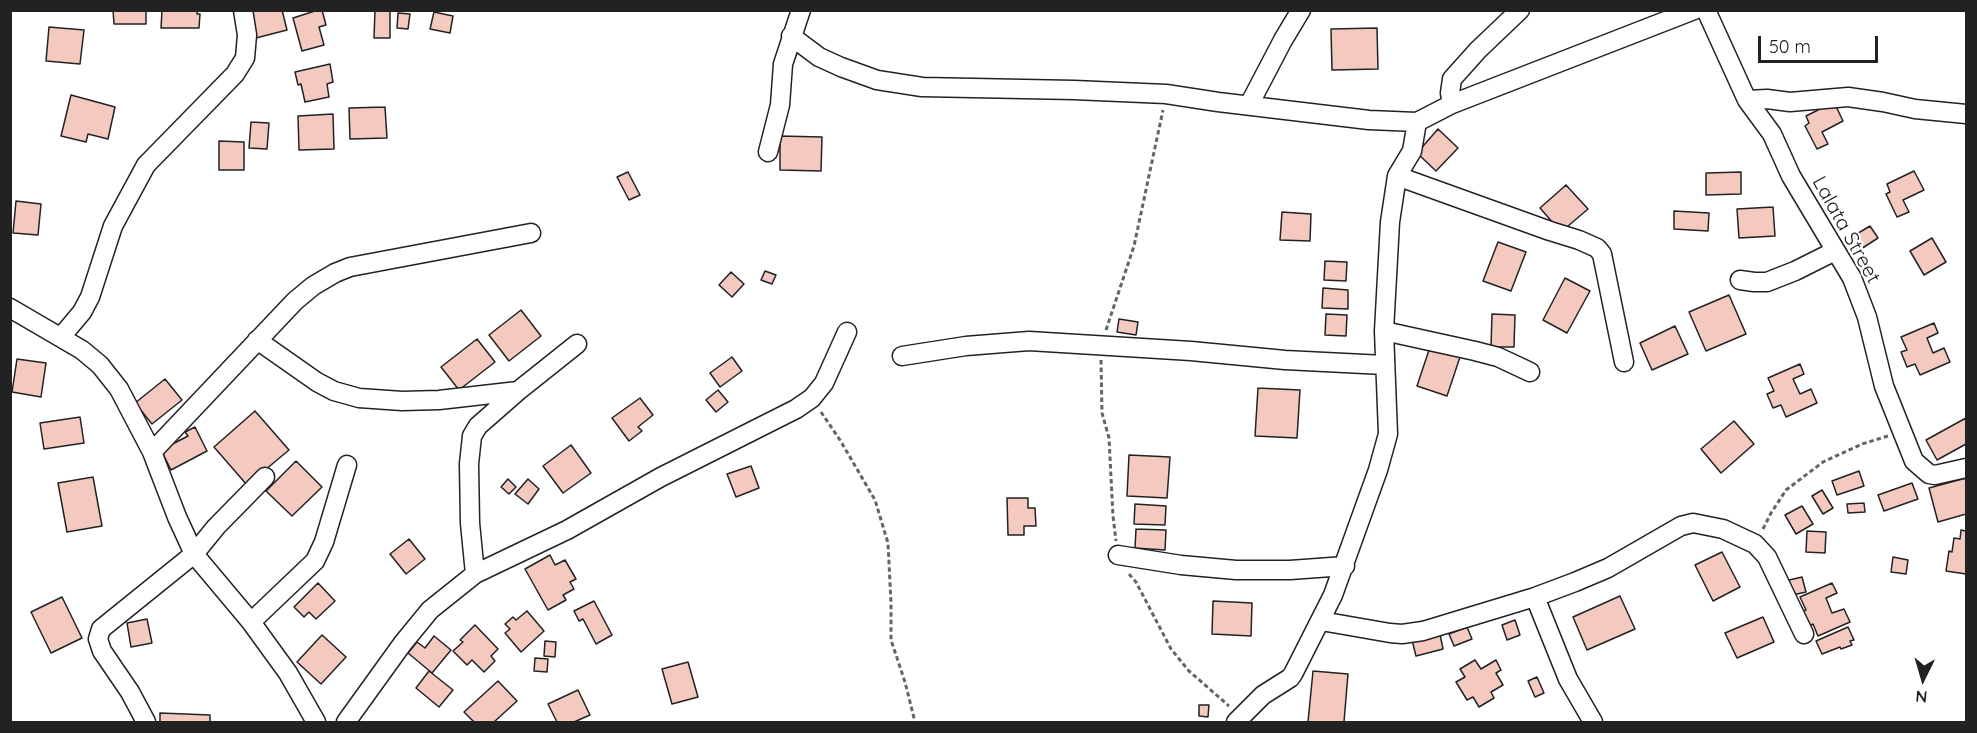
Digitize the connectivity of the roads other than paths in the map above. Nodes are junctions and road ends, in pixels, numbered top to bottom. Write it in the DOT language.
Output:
graph roads {
  1 [pos="243,10"];
  2 [pos="801,10"];
  3 [pos="1301,10"];
  4 [pos="1520,10"];
  5 [pos="1694,10"];
  6 [pos="1706,10"];
  7 [pos="791,36"];
  8 [pos="1747,100"];
  9 [pos="1452,104"];
  10 [pos="1249,105"];
  11 [pos="1966,114"];
  12 [pos="1417,122"];
  13 [pos="768,152"];
  14 [pos="1397,176"];
  15 [pos="531,233"];
  16 [pos="1835,251"];
  17 [pos="1740,280"];
  18 [pos="10,308"];
  19 [pos="1384,331"];
  20 [pos="847,332"];
  21 [pos="61,337"];
  22 [pos="257,340"];
  23 [pos="577,344"];
  24 [pos="902,356"];
  25 [pos="1624,362"];
  26 [pos="1384,364"];
  27 [pos="1530,372"];
  28 [pos="518,391"];
  29 [pos="152,452"];
  30 [pos="347,465"];
  31 [pos="1966,468"];
  32 [pos="265,477"];
  33 [pos="194,554"];
  34 [pos="1118,555"];
  35 [pos="1345,566"];
  36 [pos="475,574"];
  37 [pos="1534,597"];
  38 [pos="1321,621"];
  39 [pos="251,622"];
  40 [pos="1804,634"];
  41 [pos="146,723"];
  42 [pos="316,723"];
  43 [pos="346,723"];
  44 [pos="1236,723"];
  45 [pos="1593,723"];
  1 -- 21 [label="street"];
  2 -- 7 [label="street"];
  3 -- 10 [label="street"];
  4 -- 9 [label="street"];
  5 -- 9 [label="street"];
  6 -- 8 [label="street, Lalata Street"];
  7 -- 10 [label="street"];
  7 -- 13 [label="street"];
  8 -- 11 [label="street"];
  8 -- 16 [label="street, Lalata Street"];
  9 -- 12 [label="street"];
  10 -- 12 [label="street"];
  12 -- 14 [label="street"];
  14 -- 19 [label="street"];
  14 -- 25 [label="street"];
  15 -- 22 [label="street"];
  16 -- 17 [label="street"];
  16 -- 31 [label="street, Lalata Street"];
  18 -- 21 [label="street"];
  19 -- 26 [label="street"];
  19 -- 27 [label="street"];
  20 -- 36 [label="street"];
  21 -- 29 [label="street"];
  22 -- 28 [label="street"];
  22 -- 29 [label="street"];
  23 -- 28 [label="street"];
  24 -- 26 [label="street"];
  26 -- 35 [label="street"];
  28 -- 36 [label="street"];
  29 -- 33 [label="street"];
  30 -- 39 [label="street"];
  32 -- 33 [label="street"];
  33 -- 39 [label="street"];
  33 -- 41 [label="street"];
  34 -- 35 [label="street"];
  35 -- 38 [label="street"];
  36 -- 43 [label="street"];
  37 -- 38 [label="street"];
  37 -- 40 [label="street"];
  37 -- 45 [label="street"];
  38 -- 44 [label="street"];
  39 -- 42 [label="street"];
}
